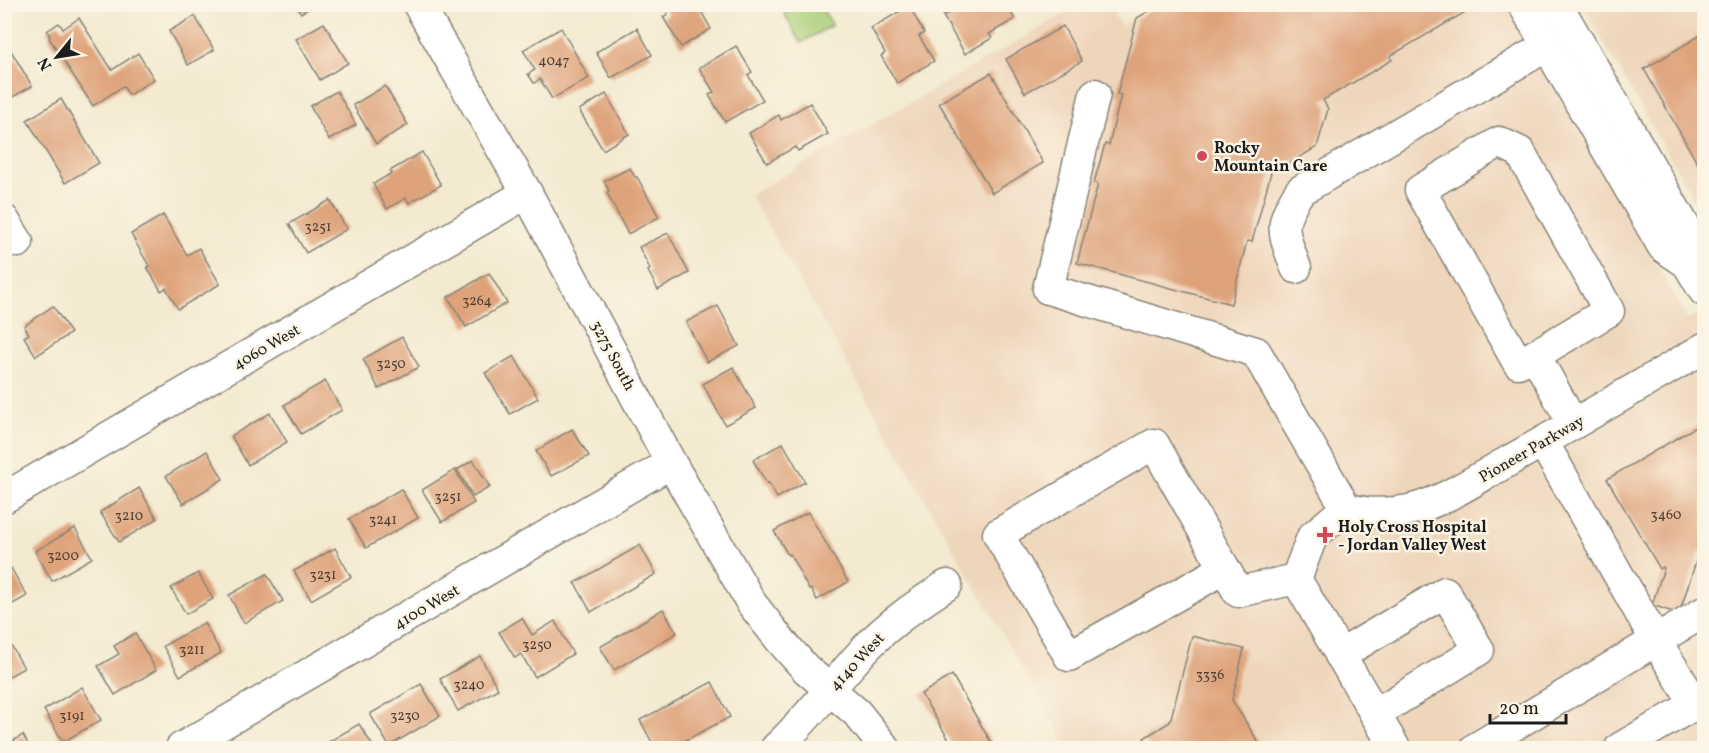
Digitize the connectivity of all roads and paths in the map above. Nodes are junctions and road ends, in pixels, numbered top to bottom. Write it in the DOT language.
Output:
graph roads {
  1 [pos="418,4"];
  2 [pos="1523,4"];
  3 [pos="1557,4"];
  4 [pos="1547,46"];
  5 [pos="1095,94"];
  6 [pos="527,193"];
  7 [pos="1688,263"];
  8 [pos="1296,268"];
  9 [pos="1704,291"];
  10 [pos="1704,348"];
  11 [pos="1535,355"];
  12 [pos="1573,424"];
  13 [pos="1543,442"];
  14 [pos="671,463"];
  15 [pos="4,498"];
  16 [pos="1346,508"];
  17 [pos="1224,569"];
  18 [pos="1296,579"];
  19 [pos="947,585"];
  20 [pos="1704,612"];
  21 [pos="1656,641"];
  22 [pos="1340,654"];
  23 [pos="830,689"];
  24 [pos="1700,702"];
  25 [pos="1375,714"];
  26 [pos="181,748"];
  27 [pos="776,748"];
  28 [pos="885,748"];
  29 [pos="1395,748"];
  30 [pos="1476,748"];
  31 [pos="1620,748"];
  1 -- 6 [label="street, 3275 South"];
  2 -- 4 [label="street"];
  3 -- 7 [label="street"];
  4 -- 7 [label="street"];
  4 -- 8 [label="street"];
  5 -- 16 [label="street"];
  6 -- 14 [label="street, 3275 South"];
  6 -- 15 [label="street, 4060 West"];
  7 -- 9 [label="street"];
  10 -- 12 [label="street, Pioneer Parkway"];
  11 -- 11 [label="street"];
  11 -- 12 [label="street"];
  12 -- 13 [label="street, Pioneer Parkway"];
  13 -- 16 [label="street, Pioneer Parkway"];
  13 -- 21 [label="street"];
  14 -- 23 [label="street, 3275 South"];
  14 -- 26 [label="street, 4100 West"];
  16 -- 18 [label="street"];
  17 -- 17 [label="street"];
  17 -- 18 [label="street"];
  18 -- 22 [label="street"];
  19 -- 23 [label="street, 4140 West"];
  20 -- 21 [label="street"];
  21 -- 24 [label="street"];
  21 -- 30 [label="street"];
  22 -- 25 [label="street"];
  22 -- 25 [label="street"];
  23 -- 27 [label="street, 4140 West"];
  23 -- 28 [label="street, 3275 South"];
  24 -- 31 [label="street"];
  25 -- 29 [label="street"];
}
